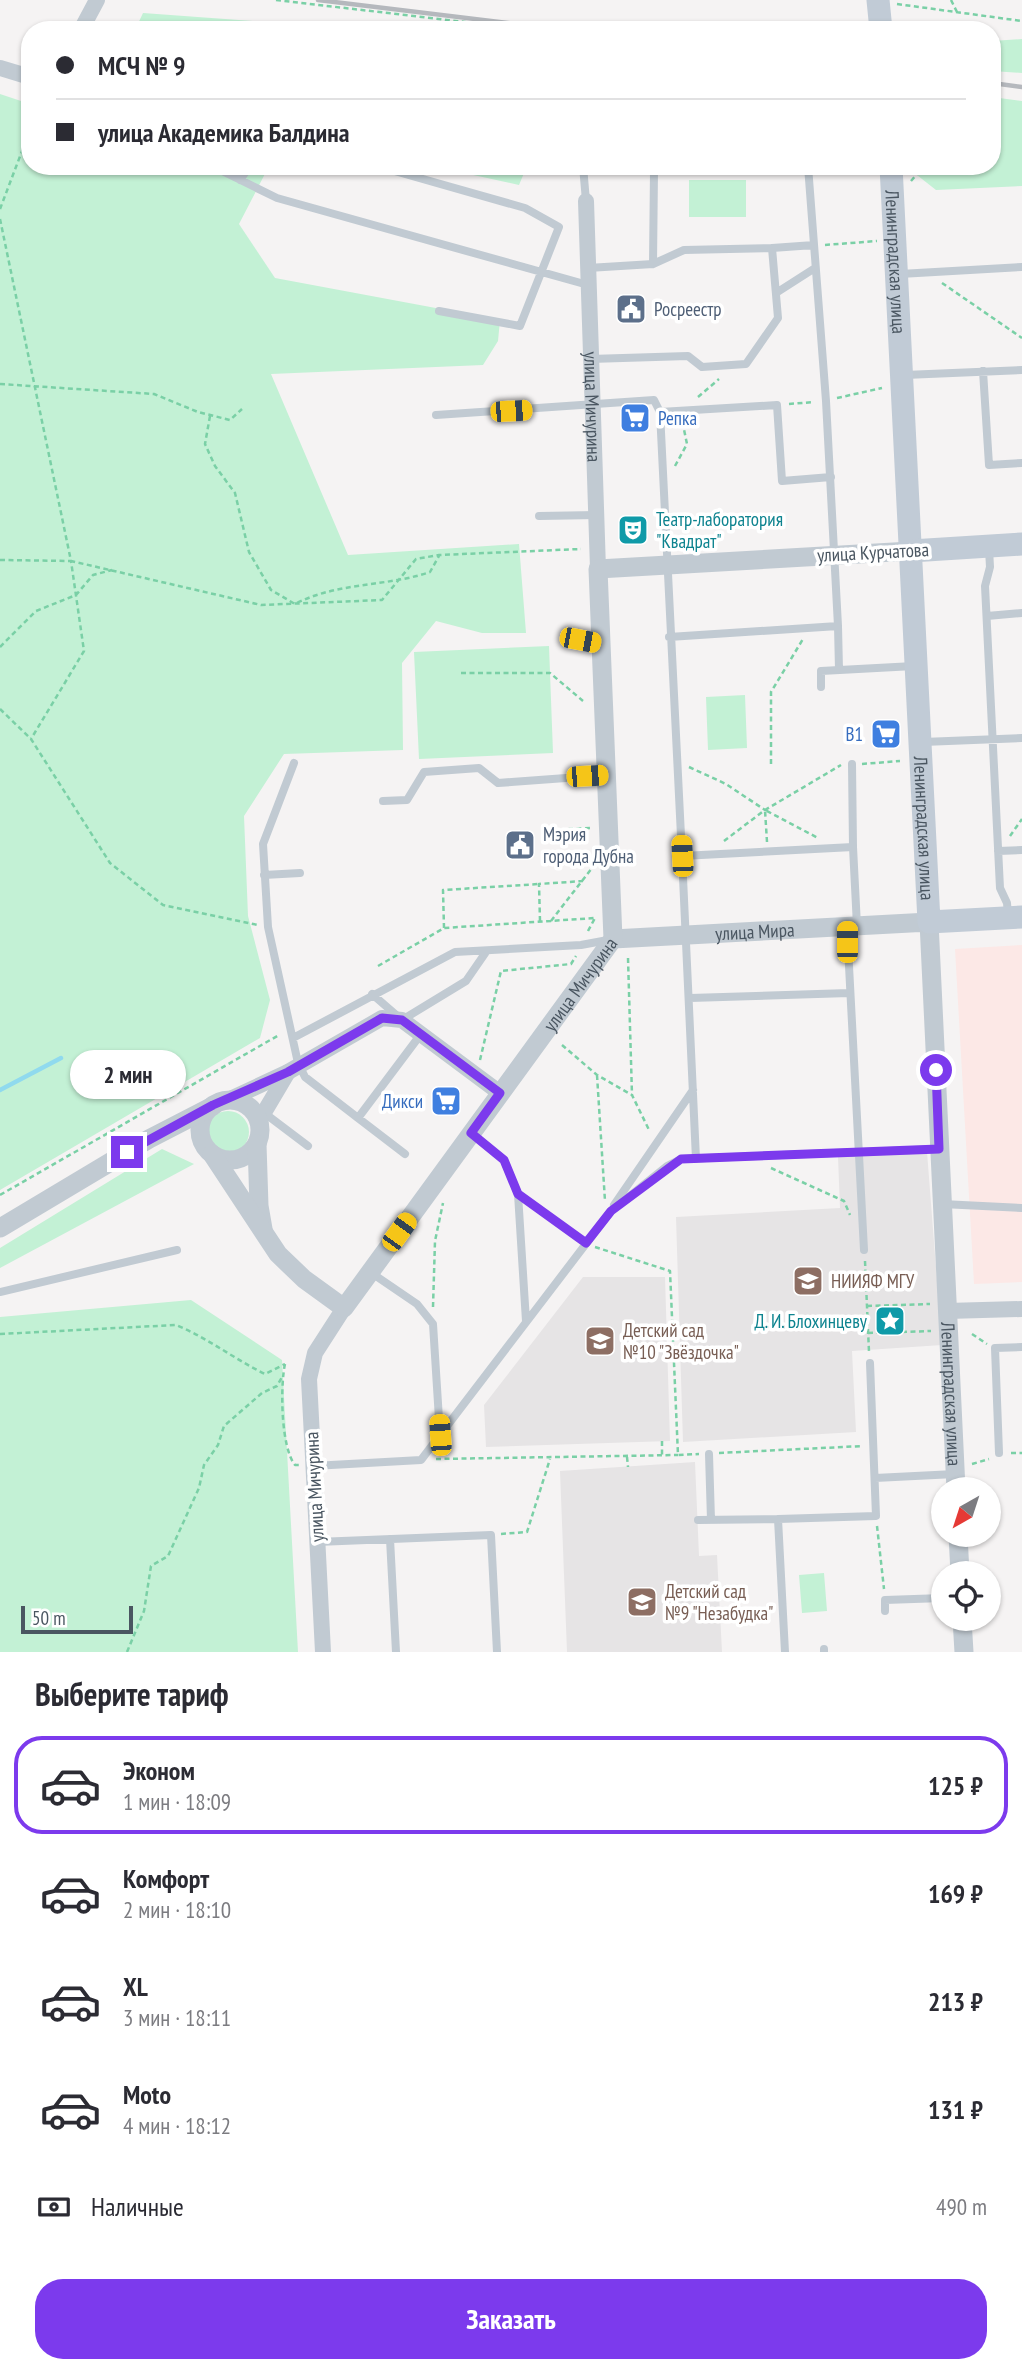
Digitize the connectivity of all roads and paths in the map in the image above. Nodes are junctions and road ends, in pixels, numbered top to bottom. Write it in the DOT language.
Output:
graph roads {
  1 [pos="96,0"];
  2 [pos="276,0"];
  3 [pos="878,0"];
  4 [pos="897,0"];
  5 [pos="951,0"];
  6 [pos="957,12"];
  7 [pos="86,21"];
  8 [pos="455,21"];
  9 [pos="880,21"];
  10 [pos="1022,21"];
  11 [pos="0,68"];
  12 [pos="21,74"];
  13 [pos="21,154"];
  14 [pos="230,175"];
  15 [pos="244,175"];
  16 [pos="409,175"];
  17 [pos="584,175"];
  18 [pos="654,175"];
  19 [pos="809,175"];
  20 [pos="892,175"];
  21 [pos="917,175"];
  22 [pos="240,180"];
  23 [pos="908,185"];
  24 [pos="586,201"];
  25 [pos="0,209"];
  26 [pos="0,219"];
  27 [pos="877,241"];
  28 [pos="814,245"];
  29 [pos="772,247"];
  30 [pos="653,264"];
  31 [pos="1022,267"];
  32 [pos="587,268"];
  33 [pos="815,268"];
  34 [pos="541,272"];
  35 [pos="940,272"];
  36 [pos="897,274"];
  37 [pos="588,285"];
  38 [pos="776,293"];
  39 [pos="439,311"];
  40 [pos="1022,338"];
  41 [pos="590,359"];
  42 [pos="1022,370"];
  43 [pos="983,371"];
  44 [pos="902,376"];
  45 [pos="0,384"];
  46 [pos="32,384"];
  47 [pos="593,406"];
  48 [pos="242,409"];
  49 [pos="660,412"];
  50 [pos="436,415"];
  51 [pos="209,416"];
  52 [pos="1022,463"];
  53 [pos="831,477"];
  54 [pos="597,515"];
  55 [pos="539,516"];
  56 [pos="1022,544"];
  57 [pos="989,546"];
  58 [pos="598,548"];
  59 [pos="911,551"];
  60 [pos="835,554"];
  61 [pos="439,555"];
  62 [pos="0,560"];
  63 [pos="71,561"];
  64 [pos="666,563"];
  65 [pos="598,569"];
  66 [pos="114,570"];
  67 [pos="399,582"];
  68 [pos="76,595"];
  69 [pos="295,604"];
  70 [pos="1022,613"];
  71 [pos="987,616"];
  72 [pos="838,626"];
  73 [pos="809,628"];
  74 [pos="568,637"];
  75 [pos="669,637"];
  76 [pos="602,644"];
  77 [pos="0,647"];
  78 [pos="917,666"];
  79 [pos="839,670"];
  80 [pos="461,673"];
  81 [pos="821,687"];
  82 [pos="583,701"];
  83 [pos="0,709"];
  84 [pos="1022,737"];
  85 [pos="31,739"];
  86 [pos="992,740"];
  87 [pos="920,742"];
  88 [pos="900,761"];
  89 [pos="677,762"];
  90 [pos="294,763"];
  91 [pos="771,764"];
  92 [pos="852,764"];
  93 [pos="607,775"];
  94 [pos="383,801"];
  95 [pos="765,810"];
  96 [pos="590,828"];
  97 [pos="551,830"];
  98 [pos="853,847"];
  99 [pos="838,848"];
  100 [pos="1022,850"];
  101 [pos="767,852"];
  102 [pos="998,852"];
  103 [pos="705,855"];
  104 [pos="682,856"];
  105 [pos="592,868"];
  106 [pos="299,873"];
  107 [pos="264,875"];
  108 [pos="583,881"];
  109 [pos="539,884"];
  110 [pos="1015,918"];
  111 [pos="551,921"];
  112 [pos="540,922"];
  113 [pos="929,922"];
  114 [pos="852,926"];
  115 [pos="268,927"];
  116 [pos="444,928"];
  117 [pos="688,934"];
  118 [pos="613,939"];
  119 [pos="581,945"];
  120 [pos="486,952"];
  121 [pos="628,958"];
  122 [pos="379,966"];
  123 [pos="849,993"];
  124 [pos="372,994"];
  125 [pos="690,998"];
  126 [pos="402,1020"];
  127 [pos="421,1034"];
  128 [pos="293,1038"];
  129 [pos="562,1045"];
  130 [pos="480,1064"];
  131 [pos="293,1067"];
  132 [pos="597,1075"];
  133 [pos="693,1090"];
  134 [pos="500,1093"];
  135 [pos="632,1095"];
  136 [pos="219,1103"];
  137 [pos="261,1116"];
  138 [pos="358,1118"];
  139 [pos="471,1133"];
  140 [pos="149,1139"];
  141 [pos="655,1142"];
  142 [pos="257,1144"];
  143 [pos="308,1146"];
  144 [pos="207,1149"];
  145 [pos="939,1149"];
  146 [pos="858,1152"];
  147 [pos="405,1154"];
  148 [pos="747,1157"];
  149 [pos="696,1159"];
  150 [pos="518,1194"];
  151 [pos="0,1195"];
  152 [pos="443,1203"];
  153 [pos="942,1204"];
  154 [pos="1022,1208"];
  155 [pos="611,1211"];
  156 [pos="0,1228"];
  157 [pos="269,1242"];
  158 [pos="586,1243"];
  159 [pos="177,1250"];
  160 [pos="864,1250"];
  161 [pos="370,1272"];
  162 [pos="0,1292"];
  163 [pos="867,1306"];
  164 [pos="344,1308"];
  165 [pos="939,1308"];
  166 [pos="1022,1309"];
  167 [pos="526,1321"];
  168 [pos="433,1324"];
  169 [pos="931,1331"];
  170 [pos="868,1333"];
  171 [pos="0,1334"];
  172 [pos="972,1335"];
  173 [pos="1022,1347"];
  174 [pos="995,1348"];
  175 [pos="870,1363"];
  176 [pos="282,1377"];
  177 [pos="440,1435"];
  178 [pos="662,1441"];
  179 [pos="873,1446"];
  180 [pos="999,1453"];
  181 [pos="709,1454"];
  182 [pos="678,1455"];
  183 [pos="662,1456"];
  184 [pos="627,1457"];
  185 [pos="550,1458"];
  186 [pos="421,1460"];
  187 [pos="313,1466"];
  188 [pos="628,1466"];
  189 [pos="955,1476"];
  190 [pos="875,1478"];
  191 [pos="876,1516"];
  192 [pos="778,1519"];
  193 [pos="698,1520"];
  194 [pos="711,1520"];
  195 [pos="491,1535"];
  196 [pos="390,1539"];
  197 [pos="317,1542"];
  198 [pos="931,1598"];
  199 [pos="885,1600"];
  200 [pos="885,1611"];
  201 [pos="963,1631"];
  202 [pos="127,1652"];
  203 [pos="323,1652"];
  204 [pos="396,1652"];
  205 [pos="497,1652"];
  206 [pos="785,1652"];
  207 [pos="964,1652"];
  1 -- 7 [label="street"];
  2 -- 8 [label="path"];
  3 -- 9 [label="main road"];
  4 -- 6 [label="path"];
  5 -- 6 [label="path"];
  6 -- 10 [label="path"];
  11 -- 12 [label="street"];
  13 -- 25 [label="path"];
  14 -- 22 [label="lane"];
  15 -- 22 [label="lane"];
  16 -- 34 [label="lane"];
  17 -- 24 [label="lane"];
  18 -- 30 [label="lane"];
  19 -- 28 [label="lane"];
  20 -- 36 [label="main road, Ленинградская улица"];
  21 -- 23 [label="path"];
  22 -- 34 [label="lane"];
  24 -- 32 [label="street, улица Мичурина"];
  26 -- 46 [label="path"];
  27 -- 28 [label="path"];
  28 -- 29 [label="lane"];
  28 -- 33 [label="lane"];
  29 -- 30 [label="lane"];
  29 -- 38 [label="lane"];
  30 -- 32 [label="lane"];
  31 -- 35 [label="lane"];
  32 -- 37 [label="street, улица Мичурина"];
  33 -- 38 [label="lane"];
  33 -- 53 [label="lane"];
  34 -- 37 [label="lane"];
  34 -- 39 [label="lane"];
  35 -- 36 [label="lane"];
  35 -- 40 [label="path"];
  36 -- 44 [label="main road, Ленинградская улица"];
  37 -- 41 [label="street, улица Мичурина"];
  38 -- 41 [label="lane"];
  41 -- 47 [label="street, улица Мичурина"];
  42 -- 43 [label="lane"];
  43 -- 44 [label="lane"];
  43 -- 52 [label="lane"];
  44 -- 59 [label="main road, Ленинградская улица"];
  45 -- 46 [label="path"];
  46 -- 51 [label="path"];
  46 -- 63 [label="path"];
  47 -- 49 [label="lane"];
  47 -- 50 [label="lane"];
  47 -- 54 [label="street, улица Мичурина"];
  48 -- 51 [label="path"];
  49 -- 53 [label="lane"];
  49 -- 64 [label="lane"];
  51 -- 69 [label="path"];
  53 -- 60 [label="lane"];
  54 -- 55 [label="lane"];
  54 -- 58 [label="street, улица Мичурина"];
  56 -- 57 [label="main road, улица Курчатова"];
  57 -- 59 [label="main road, улица Курчатова"];
  57 -- 71 [label="lane"];
  58 -- 61 [label="path"];
  58 -- 65 [label="street, улица Мичурина"];
  59 -- 60 [label="street, улица Курчатова"];
  59 -- 78 [label="main road, Ленинградская улица"];
  60 -- 64 [label="street, улица Курчатова"];
  60 -- 72 [label="lane"];
  61 -- 67 [label="path"];
  61 -- 67 [label="path"];
  62 -- 63 [label="path"];
  63 -- 66 [label="path"];
  63 -- 68 [label="path"];
  64 -- 65 [label="street, улица Курчатова"];
  64 -- 75 [label="lane"];
  65 -- 76 [label="street, улица Мичурина"];
  66 -- 68 [label="path"];
  66 -- 69 [label="path"];
  67 -- 69 [label="path"];
  67 -- 69 [label="path"];
  68 -- 77 [label="path"];
  68 -- 85 [label="path"];
  70 -- 71 [label="lane"];
  71 -- 86 [label="lane"];
  72 -- 73 [label="lane"];
  72 -- 79 [label="lane"];
  73 -- 75 [label="lane"];
  73 -- 91 [label="path"];
  74 -- 76 [label="lane"];
  75 -- 89 [label="lane"];
  76 -- 93 [label="street, улица Мичурина"];
  78 -- 79 [label="lane"];
  78 -- 87 [label="main road, Ленинградская улица"];
  79 -- 81 [label="lane"];
  80 -- 82 [label="path"];
  83 -- 85 [label="path"];
  84 -- 86 [label="lane"];
  85 -- 115 [label="path"];
  86 -- 87 [label="lane"];
  86 -- 102 [label="lane"];
  87 -- 113 [label="main road, Ленинградская улица"];
  88 -- 92 [label="path"];
  89 -- 95 [label="path"];
  89 -- 104 [label="lane"];
  90 -- 107 [label="lane"];
  92 -- 95 [label="path"];
  92 -- 98 [label="lane"];
  93 -- 94 [label="lane"];
  93 -- 118 [label="street, улица Мичурина"];
  95 -- 99 [label="path"];
  95 -- 101 [label="path"];
  95 -- 103 [label="path"];
  96 -- 97 [label="path"];
  98 -- 99 [label="lane"];
  98 -- 114 [label="lane"];
  99 -- 101 [label="lane"];
  100 -- 102 [label="lane"];
  101 -- 103 [label="lane"];
  102 -- 110 [label="lane"];
  103 -- 104 [label="lane"];
  104 -- 117 [label="lane"];
  105 -- 108 [label="path"];
  106 -- 107 [label="lane"];
  107 -- 115 [label="lane"];
  108 -- 109 [label="path"];
  108 -- 111 [label="path"];
  109 -- 112 [label="path"];
  109 -- 116 [label="path"];
  110 -- 113 [label="main road, улица Мира"];
  111 -- 112 [label="path"];
  111 -- 119 [label="path"];
  112 -- 116 [label="path"];
  113 -- 114 [label="street, улица Мира"];
  113 -- 145 [label="street, Ленинградская улица"];
  114 -- 117 [label="street, улица Мира"];
  114 -- 123 [label="lane"];
  115 -- 128 [label="lane"];
  116 -- 122 [label="path"];
  117 -- 118 [label="street, улица Мира"];
  117 -- 125 [label="lane"];
  118 -- 119 [label="lane"];
  118 -- 134 [label="street, улица Мичурина"];
  119 -- 120 [label="lane"];
  119 -- 130 [label="path"];
  120 -- 124 [label="lane"];
  120 -- 126 [label="lane"];
  121 -- 135 [label="path"];
  123 -- 125 [label="lane"];
  123 -- 146 [label="lane"];
  124 -- 126 [label="lane"];
  124 -- 128 [label="lane"];
  125 -- 133 [label="lane"];
  126 -- 127 [label="street"];
  126 -- 131 [label="street"];
  127 -- 134 [label="street"];
  127 -- 138 [label="lane"];
  128 -- 131 [label="lane"];
  128 -- 151 [label="path"];
  129 -- 132 [label="path"];
  131 -- 136 [label="street"];
  131 -- 137 [label="street"];
  131 -- 138 [label="lane"];
  132 -- 135 [label="path"];
  132 -- 155 [label="path"];
  133 -- 141 [label="lane"];
  133 -- 149 [label="lane"];
  134 -- 139 [label="street, улица Мичурина"];
  135 -- 141 [label="path"];
  136 -- 137 [label="street"];
  136 -- 140 [label="street"];
  136 -- 144 [label="street"];
  137 -- 142 [label="street"];
  137 -- 143 [label="lane"];
  138 -- 147 [label="lane"];
  139 -- 150 [label="lane"];
  139 -- 161 [label="street, улица Мичурина"];
  140 -- 144 [label="street"];
  140 -- 156 [label="street"];
  141 -- 155 [label="lane"];
  142 -- 144 [label="street"];
  142 -- 157 [label="street"];
  144 -- 157 [label="street"];
  145 -- 146 [label="lane"];
  145 -- 153 [label="street, Ленинградская улица"];
  146 -- 148 [label="lane"];
  146 -- 160 [label="lane"];
  148 -- 149 [label="lane"];
  148 -- 160 [label="path"];
  149 -- 155 [label="lane"];
  150 -- 158 [label="lane"];
  150 -- 167 [label="lane"];
  152 -- 168 [label="path"];
  153 -- 154 [label="lane"];
  153 -- 165 [label="street, Ленинградская улица"];
  155 -- 158 [label="lane"];
  157 -- 164 [label="street"];
  158 -- 167 [label="lane"];
  158 -- 182 [label="path"];
  159 -- 162 [label="lane"];
  160 -- 163 [label="path"];
  161 -- 164 [label="street, улица Мичурина"];
  161 -- 168 [label="lane"];
  163 -- 165 [label="path"];
  163 -- 170 [label="path"];
  164 -- 187 [label="street, улица Мичурина"];
  165 -- 166 [label="street"];
  165 -- 189 [label="street, Ленинградская улица"];
  167 -- 177 [label="lane"];
  168 -- 177 [label="lane"];
  169 -- 170 [label="path"];
  170 -- 175 [label="path"];
  171 -- 176 [label="path"];
  172 -- 174 [label="path"];
  173 -- 174 [label="lane"];
  174 -- 180 [label="lane"];
  175 -- 179 [label="lane"];
  176 -- 187 [label="path"];
  176 -- 202 [label="path"];
  177 -- 186 [label="lane"];
  178 -- 183 [label="path"];
  179 -- 181 [label="path"];
  179 -- 190 [label="lane"];
  180 -- 189 [label="path"];
  181 -- 182 [label="path"];
  181 -- 194 [label="lane"];
  182 -- 183 [label="path"];
  183 -- 184 [label="path"];
  184 -- 185 [label="path"];
  184 -- 188 [label="path"];
  185 -- 186 [label="path"];
  185 -- 195 [label="path"];
  186 -- 187 [label="lane"];
  187 -- 197 [label="street, улица Мичурина"];
  189 -- 190 [label="lane"];
  190 -- 191 [label="lane"];
  191 -- 192 [label="lane"];
  191 -- 199 [label="path"];
  192 -- 194 [label="lane"];
  192 -- 206 [label="lane"];
  193 -- 194 [label="lane"];
  195 -- 196 [label="lane"];
  195 -- 205 [label="lane"];
  196 -- 197 [label="lane"];
  196 -- 204 [label="lane"];
  197 -- 203 [label="street, улица Мичурина"];
  198 -- 199 [label="lane"];
  199 -- 200 [label="lane"];
  201 -- 207 [label="street"];
}
